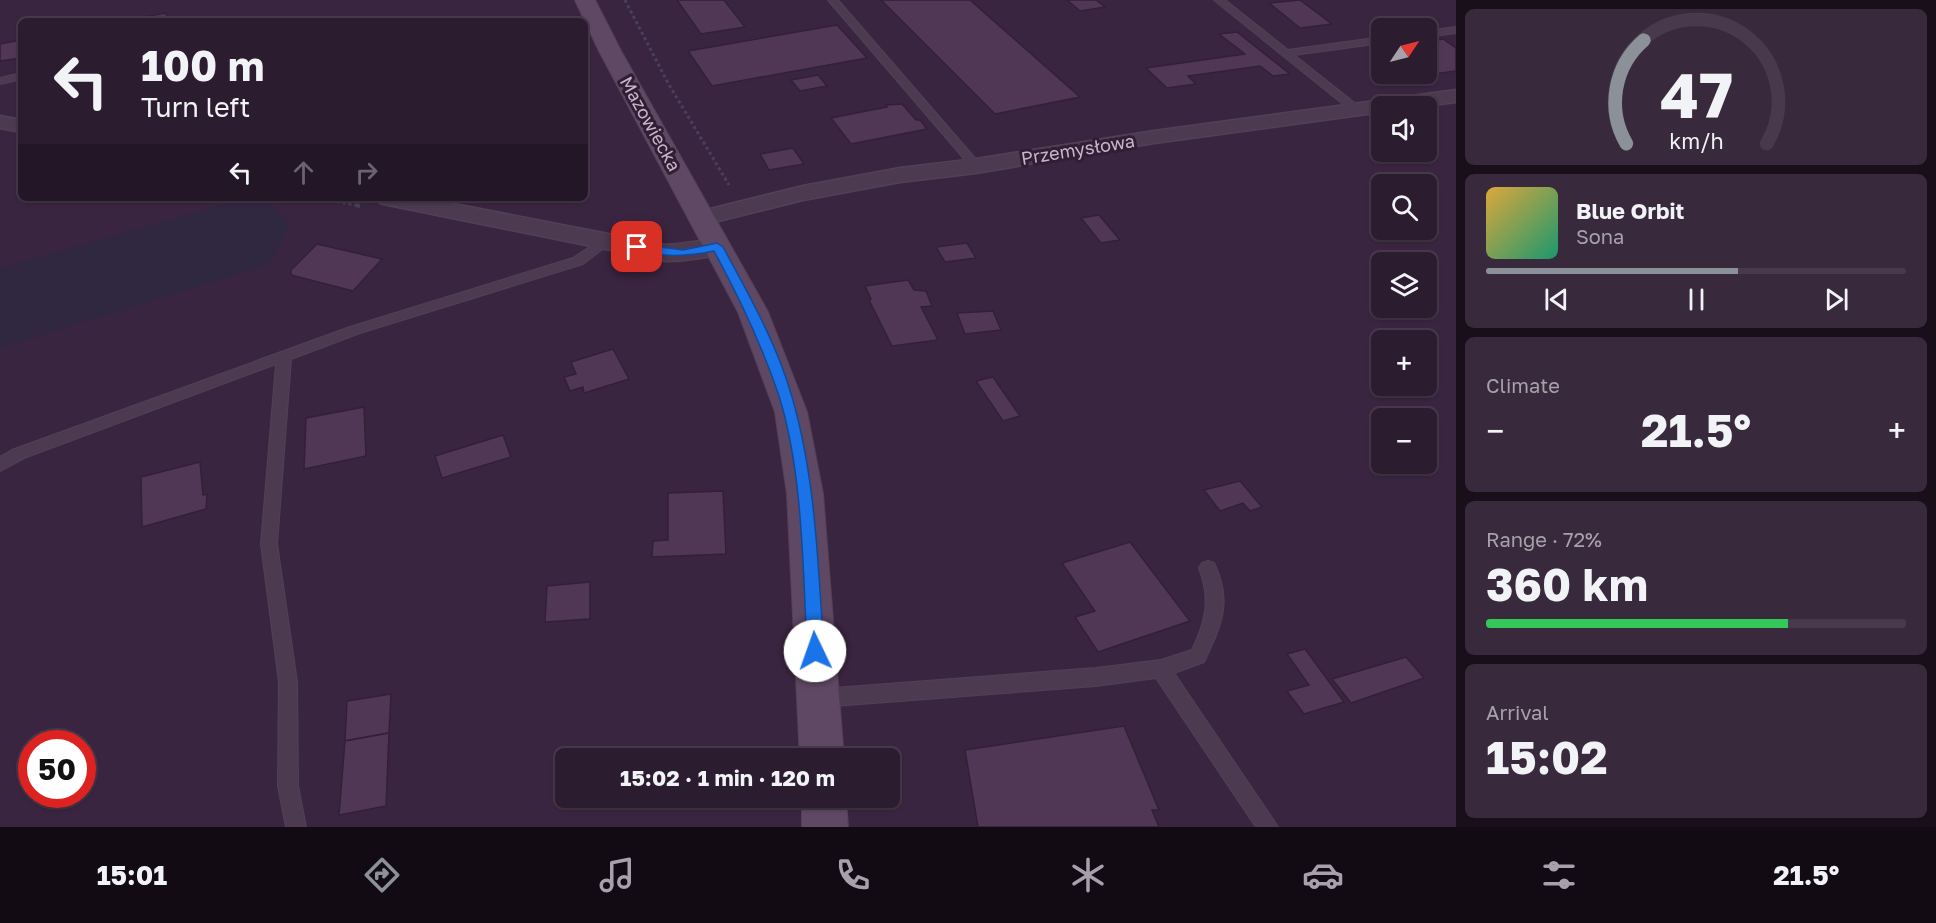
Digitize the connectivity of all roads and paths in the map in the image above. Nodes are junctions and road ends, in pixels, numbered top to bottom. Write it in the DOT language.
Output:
graph roads {
  1 [pos="585,0"];
  2 [pos="833,0"];
  3 [pos="1219,0"];
  4 [pos="1456,30"];
  5 [pos="1437,33"];
  6 [pos="1371,41"];
  7 [pos="1287,52"];
  8 [pos="18,77"];
  9 [pos="0,81"];
  10 [pos="1456,96"];
  11 [pos="1357,110"];
  12 [pos="0,122"];
  13 [pos="18,125"];
  14 [pos="976,166"];
  15 [pos="403,201"];
  16 [pos="710,232"];
  17 [pos="605,241"];
  18 [pos="284,358"];
  19 [pos="0,465"];
  20 [pos="1208,568"];
  21 [pos="1161,669"];
  22 [pos="818,698"];
  23 [pos="821,748"];
  24 [pos="824,808"];
  25 [pos="296,827"];
  26 [pos="825,827"];
  27 [pos="1268,827"];
  1 -- 16 [label="main road, Mazowiecka"];
  2 -- 14 [label="lane"];
  3 -- 7 [label="lane"];
  4 -- 5 [label="lane"];
  6 -- 7 [label="lane"];
  7 -- 11 [label="lane"];
  8 -- 9 [label="lane"];
  10 -- 11 [label="street, Przemysłowa"];
  11 -- 14 [label="street, Przemysłowa"];
  12 -- 13 [label="street"];
  14 -- 16 [label="street, Przemysłowa"];
  15 -- 17 [label="street, Przemysłowa"];
  16 -- 17 [label="street, Przemysłowa"];
  16 -- 22 [label="main road, Mazowiecka"];
  17 -- 18 [label="lane"];
  18 -- 19 [label="lane"];
  18 -- 25 [label="lane"];
  20 -- 21 [label="lane"];
  21 -- 22 [label="lane"];
  21 -- 27 [label="lane"];
  22 -- 23 [label="main road, Mazowiecka"];
  24 -- 26 [label="main road"];
}
